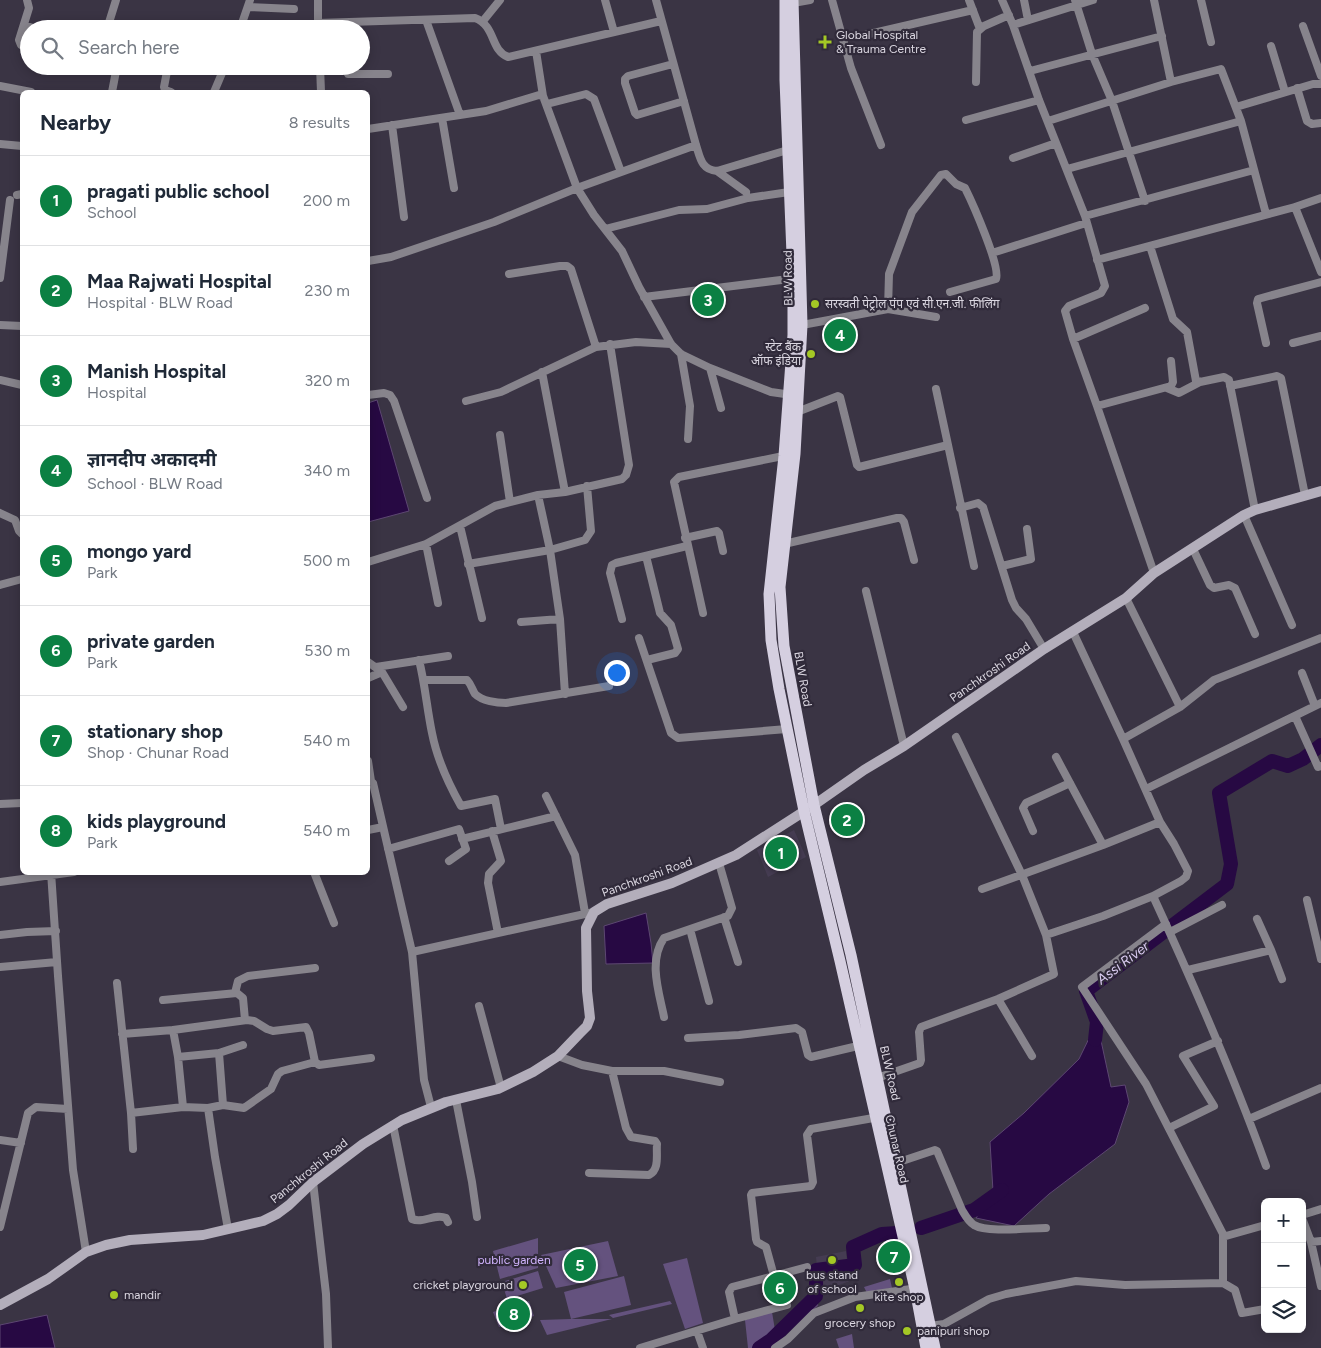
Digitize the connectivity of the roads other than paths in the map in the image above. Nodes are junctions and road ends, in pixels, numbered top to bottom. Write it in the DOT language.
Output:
graph roads {
  1 [pos="27,0"];
  2 [pos="116,0"];
  3 [pos="318,0"];
  4 [pos="500,0"];
  5 [pos="605,0"];
  6 [pos="656,0"];
  7 [pos="810,0"];
  8 [pos="832,0"];
  9 [pos="969,0"];
  10 [pos="1002,0"];
  11 [pos="1024,0"];
  12 [pos="1093,0"];
  13 [pos="1154,0"];
  14 [pos="1202,0"];
  15 [pos="790,1"];
  16 [pos="1075,2"];
  17 [pos="249,4"];
  18 [pos="294,9"];
  19 [pos="973,10"];
  20 [pos="1008,15"];
  21 [pos="26,20"];
  22 [pos="110,20"];
  23 [pos="243,20"];
  24 [pos="318,20"];
  25 [pos="426,20"];
  26 [pos="1028,20"];
  27 [pos="483,21"];
  28 [pos="661,21"];
  29 [pos="370,24"];
  30 [pos="1013,25"];
  31 [pos="1303,26"];
  32 [pos="980,29"];
  33 [pos="614,32"];
  34 [pos="865,35"];
  35 [pos="1162,36"];
  36 [pos="1211,42"];
  37 [pos="1272,46"];
  38 [pos="536,51"];
  39 [pos="1092,54"];
  40 [pos="674,64"];
  41 [pos="1030,71"];
  42 [pos="370,74"];
  43 [pos="388,74"];
  44 [pos="115,75"];
  45 [pos="166,75"];
  46 [pos="221,75"];
  47 [pos="320,75"];
  48 [pos="1321,76"];
  49 [pos="976,82"];
  50 [pos="1171,82"];
  51 [pos="1321,84"];
  52 [pos="0,86"];
  53 [pos="1297,88"];
  54 [pos="21,90"];
  55 [pos="112,90"];
  56 [pos="165,90"];
  57 [pos="215,90"];
  58 [pos="321,90"];
  59 [pos="1285,92"];
  60 [pos="543,96"];
  61 [pos="1039,100"];
  62 [pos="684,101"];
  63 [pos="1112,101"];
  64 [pos="547,104"];
  65 [pos="1236,107"];
  66 [pos="460,115"];
  67 [pos="442,118"];
  68 [pos="966,120"];
  69 [pos="1048,121"];
  70 [pos="1241,121"];
  71 [pos="1321,122"];
  72 [pos="392,126"];
  73 [pos="370,129"];
  74 [pos="1056,143"];
  75 [pos="0,144"];
  76 [pos="696,145"];
  77 [pos="881,145"];
  78 [pos="20,146"];
  79 [pos="792,148"];
  80 [pos="1128,151"];
  81 [pos="1013,158"];
  82 [pos="1067,169"];
  83 [pos="1254,170"];
  84 [pos="717,171"];
  85 [pos="621,172"];
  86 [pos="454,188"];
  87 [pos="577,188"];
  88 [pos="746,192"];
  89 [pos="789,192"];
  90 [pos="16,196"];
  91 [pos="1321,198"];
  92 [pos="1144,201"];
  93 [pos="1295,207"];
  94 [pos="1266,214"];
  95 [pos="404,217"];
  96 [pos="1086,220"];
  97 [pos="605,229"];
  98 [pos="1150,246"];
  99 [pos="992,253"];
  100 [pos="1097,260"];
  101 [pos="370,261"];
  102 [pos="1,263"];
  103 [pos="1321,272"];
  104 [pos="509,274"];
  105 [pos="0,278"];
  106 [pos="797,278"];
  107 [pos="1321,282"];
  108 [pos="950,292"];
  109 [pos="644,297"];
  110 [pos="1145,308"];
  111 [pos="888,309"];
  112 [pos="936,317"];
  113 [pos="0,325"];
  114 [pos="802,325"];
  115 [pos="20,326"];
  116 [pos="1321,336"];
  117 [pos="1072,339"];
  118 [pos="1266,343"];
  119 [pos="1293,343"];
  120 [pos="610,344"];
  121 [pos="670,344"];
  122 [pos="596,347"];
  123 [pos="680,354"];
  124 [pos="1171,361"];
  125 [pos="710,368"];
  126 [pos="542,372"];
  127 [pos="0,380"];
  128 [pos="1200,382"];
  129 [pos="20,385"];
  130 [pos="1230,386"];
  131 [pos="1167,388"];
  132 [pos="936,389"];
  133 [pos="370,395"];
  134 [pos="794,395"];
  135 [pos="466,401"];
  136 [pos="1097,406"];
  137 [pos="721,408"];
  138 [pos="798,412"];
  139 [pos="500,435"];
  140 [pos="688,439"];
  141 [pos="948,445"];
  142 [pos="789,455"];
  143 [pos="587,486"];
  144 [pos="1321,491"];
  145 [pos="565,492"];
  146 [pos="538,495"];
  147 [pos="1305,495"];
  148 [pos="427,498"];
  149 [pos="510,502"];
  150 [pos="960,508"];
  151 [pos="1255,510"];
  152 [pos="0,513"];
  153 [pos="1244,515"];
  154 [pos="460,526"];
  155 [pos="1027,528"];
  156 [pos="20,532"];
  157 [pos="686,542"];
  158 [pos="426,544"];
  159 [pos="784,544"];
  160 [pos="1192,549"];
  161 [pos="550,550"];
  162 [pos="724,552"];
  163 [pos="646,556"];
  164 [pos="914,560"];
  165 [pos="370,561"];
  166 [pos="468,564"];
  167 [pos="974,566"];
  168 [pos="1002,566"];
  169 [pos="1154,573"];
  170 [pos="20,580"];
  171 [pos="0,585"];
  172 [pos="866,590"];
  173 [pos="1126,598"];
  174 [pos="438,603"];
  175 [pos="703,613"];
  176 [pos="482,618"];
  177 [pos="560,619"];
  178 [pos="622,619"];
  179 [pos="521,622"];
  180 [pos="1292,625"];
  181 [pos="1073,632"];
  182 [pos="1255,634"];
  183 [pos="639,638"];
  184 [pos="1321,638"];
  185 [pos="1044,649"];
  186 [pos="448,656"];
  187 [pos="419,660"];
  188 [pos="647,660"];
  189 [pos="370,663"];
  190 [pos="379,670"];
  191 [pos="1302,673"];
  192 [pos="370,677"];
  193 [pos="424,680"];
  194 [pos="609,686"];
  195 [pos="565,694"];
  196 [pos="1318,705"];
  197 [pos="403,707"];
  198 [pos="1180,707"];
  199 [pos="1295,716"];
  200 [pos="787,729"];
  201 [pos="956,737"];
  202 [pos="1123,739"];
  203 [pos="904,746"];
  204 [pos="1056,757"];
  205 [pos="1320,769"];
  206 [pos="370,783"];
  207 [pos="1070,783"];
  208 [pos="1146,789"];
  209 [pos="546,796"];
  210 [pos="20,803"];
  211 [pos="0,804"];
  212 [pos="809,808"];
  213 [pos="556,816"];
  214 [pos="1160,822"];
  215 [pos="383,827"];
  216 [pos="501,829"];
  217 [pos="370,830"];
  218 [pos="492,831"];
  219 [pos="1033,831"];
  220 [pos="462,838"];
  221 [pos="1103,845"];
  222 [pos="388,849"];
  223 [pos="449,861"];
  224 [pos="719,863"];
  225 [pos="46,875"];
  226 [pos="52,875"];
  227 [pos="315,875"];
  228 [pos="1022,875"];
  229 [pos="0,882"];
  230 [pos="982,889"];
  231 [pos="1153,896"];
  232 [pos="1307,900"];
  233 [pos="1222,905"];
  234 [pos="589,912"];
  235 [pos="724,917"];
  236 [pos="1257,919"];
  237 [pos="334,923"];
  238 [pos="1166,924"];
  239 [pos="690,929"];
  240 [pos="56,931"];
  241 [pos="1170,932"];
  242 [pos="498,933"];
  243 [pos="0,935"];
  244 [pos="1046,935"];
  245 [pos="1271,950"];
  246 [pos="412,952"];
  247 [pos="1321,959"];
  248 [pos="57,962"];
  249 [pos="738,962"];
  250 [pos="0,967"];
  251 [pos="315,968"];
  252 [pos="1188,970"];
  253 [pos="1282,979"];
  254 [pos="116,983"];
  255 [pos="235,993"];
  256 [pos="998,999"];
  257 [pos="162,1000"];
  258 [pos="709,1001"];
  259 [pos="480,1006"];
  260 [pos="664,1017"];
  261 [pos="245,1020"];
  262 [pos="173,1030"];
  263 [pos="122,1034"];
  264 [pos="688,1038"];
  265 [pos="1218,1041"];
  266 [pos="864,1044"];
  267 [pos="243,1045"];
  268 [pos="219,1053"];
  269 [pos="558,1056"];
  270 [pos="1032,1056"];
  271 [pos="178,1057"];
  272 [pos="370,1058"];
  273 [pos="315,1062"];
  274 [pos="612,1071"];
  275 [pos="877,1078"];
  276 [pos="720,1082"];
  277 [pos="501,1088"];
  278 [pos="1321,1088"];
  279 [pos="456,1100"];
  280 [pos="223,1105"];
  281 [pos="183,1107"];
  282 [pos="431,1107"];
  283 [pos="208,1108"];
  284 [pos="68,1109"];
  285 [pos="131,1114"];
  286 [pos="880,1116"];
  287 [pos="1249,1119"];
  288 [pos="393,1125"];
  289 [pos="1169,1128"];
  290 [pos="0,1140"];
  291 [pos="21,1144"];
  292 [pos="132,1149"];
  293 [pos="896,1163"];
  294 [pos="1266,1166"];
  295 [pos="589,1173"];
  296 [pos="313,1182"];
  297 [pos="1321,1209"];
  298 [pos="1306,1215"];
  299 [pos="477,1216"];
  300 [pos="448,1222"];
  301 [pos="905,1223"];
  302 [pos="1261,1226"];
  303 [pos="0,1227"];
  304 [pos="1046,1228"];
  305 [pos="228,1229"];
  306 [pos="1306,1230"];
  307 [pos="1223,1234"];
  308 [pos="1321,1241"];
  309 [pos="1310,1242"];
  310 [pos="86,1252"];
  311 [pos="807,1267"];
  312 [pos="774,1276"];
  313 [pos="1224,1283"];
  314 [pos="1321,1286"];
  315 [pos="919,1288"];
  316 [pos="0,1305"];
  317 [pos="787,1305"];
  318 [pos="1261,1310"];
  319 [pos="735,1319"];
  320 [pos="930,1326"];
  321 [pos="697,1331"];
  322 [pos="328,1348"];
  323 [pos="643,1348"];
  324 [pos="703,1348"];
  325 [pos="775,1348"];
  326 [pos="926,1348"];
  327 [pos="935,1348"];
  1 -- 21 [label="street"];
  2 -- 22 [label="street"];
  3 -- 24 [label="street"];
  4 -- 27 [label="street"];
  5 -- 33 [label="street"];
  6 -- 28 [label="street"];
  7 -- 15 [label="street"];
  8 -- 77 [label="street"];
  9 -- 19 [label="street"];
  10 -- 20 [label="street"];
  11 -- 26 [label="street"];
  12 -- 16 [label="street"];
  13 -- 35 [label="street"];
  14 -- 36 [label="street"];
  15 -- 79 [label="main road, BLW Road"];
  16 -- 26 [label="street"];
  16 -- 39 [label="street"];
  17 -- 18 [label="street"];
  17 -- 23 [label="street"];
  19 -- 32 [label="street"];
  19 -- 34 [label="street"];
  20 -- 30 [label="street"];
  20 -- 32 [label="street"];
  25 -- 27 [label="street"];
  25 -- 29 [label="street"];
  25 -- 66 [label="street"];
  26 -- 30 [label="street"];
  27 -- 38 [label="street"];
  28 -- 33 [label="street"];
  28 -- 40 [label="street"];
  30 -- 41 [label="street"];
  31 -- 48 [label="street"];
  32 -- 49 [label="street"];
  33 -- 38 [label="street"];
  35 -- 39 [label="street"];
  35 -- 50 [label="street"];
  37 -- 59 [label="street"];
  38 -- 60 [label="street"];
  39 -- 41 [label="street"];
  39 -- 63 [label="street"];
  40 -- 62 [label="street"];
  40 -- 62 [label="street"];
  41 -- 61 [label="street"];
  42 -- 43 [label="street"];
  44 -- 55 [label="street"];
  45 -- 56 [label="street"];
  46 -- 57 [label="street"];
  47 -- 58 [label="street"];
  50 -- 63 [label="street"];
  50 -- 65 [label="street"];
  51 -- 53 [label="street"];
  52 -- 54 [label="street"];
  53 -- 59 [label="street"];
  53 -- 71 [label="street"];
  59 -- 65 [label="street"];
  60 -- 64 [label="street"];
  60 -- 66 [label="street"];
  61 -- 68 [label="street"];
  61 -- 69 [label="street"];
  62 -- 76 [label="street"];
  63 -- 69 [label="street"];
  63 -- 80 [label="street"];
  64 -- 85 [label="street"];
  64 -- 87 [label="street"];
  65 -- 70 [label="street"];
  66 -- 67 [label="street"];
  67 -- 72 [label="street"];
  67 -- 86 [label="street"];
  69 -- 74 [label="street"];
  70 -- 80 [label="street"];
  70 -- 83 [label="street"];
  72 -- 73 [label="street"];
  72 -- 95 [label="street"];
  74 -- 81 [label="street"];
  74 -- 82 [label="street"];
  75 -- 78 [label="street"];
  76 -- 84 [label="street"];
  76 -- 85 [label="street"];
  79 -- 84 [label="street"];
  79 -- 89 [label="main road"];
  79 -- 106 [label="main road, BLW Road"];
  80 -- 82 [label="street"];
  80 -- 92 [label="street"];
  82 -- 96 [label="street"];
  83 -- 92 [label="street"];
  83 -- 94 [label="street"];
  84 -- 88 [label="street"];
  85 -- 87 [label="street"];
  87 -- 97 [label="street"];
  87 -- 101 [label="street"];
  89 -- 97 [label="street"];
  89 -- 106 [label="main road"];
  90 -- 102 [label="street"];
  91 -- 93 [label="street"];
  92 -- 96 [label="street"];
  93 -- 94 [label="street"];
  93 -- 103 [label="street"];
  94 -- 98 [label="street"];
  96 -- 99 [label="street"];
  96 -- 100 [label="street"];
  97 -- 109 [label="street"];
  98 -- 100 [label="street"];
  98 -- 128 [label="street"];
  99 -- 108 [label="street"];
  99 -- 111 [label="street"];
  100 -- 117 [label="street"];
  102 -- 105 [label="street"];
  104 -- 122 [label="street"];
  106 -- 109 [label="street"];
  106 -- 114 [label="main road, BLW Road"];
  106 -- 134 [label="main road"];
  107 -- 118 [label="street"];
  109 -- 121 [label="street"];
  110 -- 117 [label="street"];
  111 -- 112 [label="street"];
  111 -- 114 [label="street"];
  113 -- 115 [label="street"];
  114 -- 134 [label="main road, BLW Road"];
  116 -- 119 [label="street"];
  117 -- 136 [label="street"];
  120 -- 121 [label="street"];
  120 -- 122 [label="street"];
  120 -- 143 [label="street"];
  121 -- 123 [label="street"];
  122 -- 126 [label="street"];
  123 -- 125 [label="street"];
  123 -- 140 [label="street"];
  124 -- 131 [label="street"];
  125 -- 134 [label="street"];
  125 -- 137 [label="street"];
  126 -- 135 [label="street"];
  126 -- 145 [label="street"];
  127 -- 129 [label="street"];
  128 -- 130 [label="street"];
  128 -- 131 [label="street"];
  130 -- 147 [label="street"];
  130 -- 151 [label="street"];
  131 -- 136 [label="street"];
  132 -- 141 [label="street"];
  133 -- 148 [label="street"];
  134 -- 138 [label="main road, BLW Road"];
  134 -- 142 [label="main road"];
  136 -- 169 [label="street"];
  138 -- 141 [label="street"];
  138 -- 142 [label="main road, BLW Road"];
  139 -- 149 [label="street"];
  141 -- 150 [label="street"];
  142 -- 157 [label="street"];
  142 -- 159 [label="main road, BLW Road"];
  142 -- 200 [label="main road"];
  143 -- 145 [label="street"];
  143 -- 161 [label="street"];
  144 -- 147 [label="street, Panchkroshi Road"];
  145 -- 146 [label="street"];
  146 -- 149 [label="street"];
  146 -- 161 [label="street"];
  147 -- 151 [label="street, Panchkroshi Road"];
  149 -- 154 [label="street"];
  150 -- 167 [label="street"];
  150 -- 168 [label="street"];
  151 -- 153 [label="street, Panchkroshi Road"];
  152 -- 156 [label="street"];
  153 -- 160 [label="street, Panchkroshi Road"];
  153 -- 180 [label="street"];
  154 -- 158 [label="street"];
  154 -- 166 [label="street"];
  155 -- 168 [label="street"];
  157 -- 162 [label="street"];
  157 -- 163 [label="street"];
  157 -- 175 [label="street"];
  158 -- 165 [label="street"];
  158 -- 174 [label="street"];
  159 -- 164 [label="street"];
  159 -- 212 [label="main road, BLW Road"];
  160 -- 169 [label="street, Panchkroshi Road"];
  160 -- 182 [label="street"];
  161 -- 166 [label="street"];
  161 -- 177 [label="street"];
  163 -- 178 [label="street"];
  163 -- 188 [label="street"];
  166 -- 176 [label="street"];
  168 -- 185 [label="street"];
  169 -- 173 [label="street, Panchkroshi Road"];
  170 -- 171 [label="street"];
  172 -- 203 [label="street"];
  173 -- 181 [label="street, Panchkroshi Road"];
  173 -- 198 [label="street"];
  177 -- 179 [label="street"];
  177 -- 195 [label="street"];
  181 -- 185 [label="street, Panchkroshi Road"];
  181 -- 202 [label="street"];
  183 -- 188 [label="street"];
  184 -- 198 [label="street"];
  185 -- 203 [label="street, Panchkroshi Road"];
  186 -- 187 [label="street"];
  187 -- 190 [label="street"];
  187 -- 193 [label="street"];
  188 -- 200 [label="street"];
  189 -- 190 [label="street"];
  190 -- 192 [label="street"];
  190 -- 197 [label="street"];
  191 -- 196 [label="street"];
  193 -- 195 [label="street"];
  193 -- 216 [label="street"];
  194 -- 195 [label="street"];
  196 -- 199 [label="street"];
  198 -- 202 [label="street"];
  199 -- 205 [label="street"];
  199 -- 208 [label="street"];
  200 -- 212 [label="main road"];
  201 -- 228 [label="street"];
  202 -- 208 [label="street"];
  203 -- 212 [label="street, Panchkroshi Road"];
  204 -- 207 [label="street"];
  206 -- 215 [label="street"];
  207 -- 219 [label="street"];
  207 -- 221 [label="street"];
  208 -- 214 [label="street"];
  209 -- 213 [label="street"];
  210 -- 211 [label="street"];
  212 -- 224 [label="street, Panchkroshi Road"];
  212 -- 266 [label="main road, BLW Road"];
  213 -- 216 [label="street"];
  213 -- 234 [label="street"];
  214 -- 221 [label="street"];
  214 -- 231 [label="street"];
  215 -- 217 [label="street"];
  215 -- 222 [label="street"];
  216 -- 218 [label="street"];
  218 -- 220 [label="street"];
  218 -- 242 [label="street"];
  220 -- 222 [label="street"];
  220 -- 223 [label="street"];
  221 -- 228 [label="street"];
  222 -- 246 [label="street"];
  224 -- 234 [label="street, Panchkroshi Road"];
  224 -- 235 [label="street"];
  225 -- 229 [label="street"];
  226 -- 240 [label="street"];
  227 -- 237 [label="street"];
  228 -- 230 [label="street"];
  228 -- 244 [label="street"];
  231 -- 238 [label="street"];
  231 -- 244 [label="street"];
  232 -- 247 [label="street"];
  233 -- 241 [label="street"];
  234 -- 242 [label="street"];
  234 -- 269 [label="street, Panchkroshi Road"];
  235 -- 239 [label="street"];
  235 -- 249 [label="street"];
  236 -- 245 [label="street"];
  238 -- 241 [label="street"];
  238 -- 289 [label="street"];
  239 -- 258 [label="street"];
  239 -- 260 [label="street"];
  240 -- 243 [label="street"];
  240 -- 248 [label="street"];
  241 -- 252 [label="street"];
  242 -- 246 [label="street"];
  244 -- 256 [label="street"];
  245 -- 252 [label="street"];
  245 -- 253 [label="street"];
  246 -- 282 [label="street"];
  248 -- 250 [label="street"];
  248 -- 284 [label="street"];
  251 -- 255 [label="street"];
  252 -- 265 [label="street"];
  254 -- 263 [label="street"];
  255 -- 257 [label="street"];
  255 -- 261 [label="street"];
  256 -- 270 [label="street"];
  256 -- 275 [label="street"];
  259 -- 277 [label="street"];
  261 -- 262 [label="street"];
  261 -- 273 [label="street"];
  262 -- 263 [label="street"];
  262 -- 271 [label="street"];
  263 -- 285 [label="street"];
  264 -- 266 [label="street"];
  265 -- 287 [label="street"];
  265 -- 289 [label="street"];
  266 -- 275 [label="main road, BLW Road"];
  266 -- 286 [label="main road, Chunar Road"];
  267 -- 268 [label="street"];
  268 -- 271 [label="street"];
  268 -- 280 [label="street"];
  269 -- 274 [label="street"];
  269 -- 277 [label="street, Panchkroshi Road"];
  271 -- 281 [label="street"];
  272 -- 273 [label="street"];
  273 -- 280 [label="street"];
  274 -- 276 [label="street"];
  274 -- 295 [label="street"];
  275 -- 286 [label="main road, BLW Road"];
  277 -- 279 [label="street, Panchkroshi Road"];
  278 -- 287 [label="street"];
  279 -- 282 [label="street, Panchkroshi Road"];
  279 -- 299 [label="street"];
  280 -- 283 [label="street"];
  281 -- 283 [label="street"];
  281 -- 285 [label="street"];
  282 -- 288 [label="street, Panchkroshi Road"];
  283 -- 305 [label="street"];
  284 -- 291 [label="street"];
  284 -- 310 [label="street"];
  285 -- 292 [label="street"];
  286 -- 293 [label="main road, BLW Road"];
  286 -- 301 [label="main road, Chunar Road"];
  286 -- 312 [label="street"];
  287 -- 294 [label="street"];
  288 -- 296 [label="street, Panchkroshi Road"];
  288 -- 300 [label="street"];
  289 -- 307 [label="street"];
  290 -- 291 [label="street"];
  291 -- 303 [label="street"];
  293 -- 301 [label="main road, BLW Road"];
  293 -- 304 [label="street"];
  296 -- 305 [label="street, Panchkroshi Road"];
  296 -- 322 [label="street"];
  297 -- 298 [label="street"];
  301 -- 315 [label="main road, BLW Road"];
  302 -- 307 [label="street"];
  305 -- 310 [label="street, Panchkroshi Road"];
  306 -- 309 [label="street"];
  307 -- 313 [label="street"];
  308 -- 309 [label="street"];
  309 -- 314 [label="street"];
  310 -- 316 [label="street, Panchkroshi Road"];
  311 -- 312 [label="street"];
  312 -- 319 [label="street"];
  313 -- 318 [label="street"];
  313 -- 320 [label="street"];
  315 -- 320 [label="main road, BLW Road"];
  315 -- 325 [label="street"];
  315 -- 326 [label="main road"];
  317 -- 319 [label="street"];
  319 -- 321 [label="street"];
  320 -- 327 [label="main road, BLW Road"];
  321 -- 323 [label="street"];
  321 -- 324 [label="street"];
}
